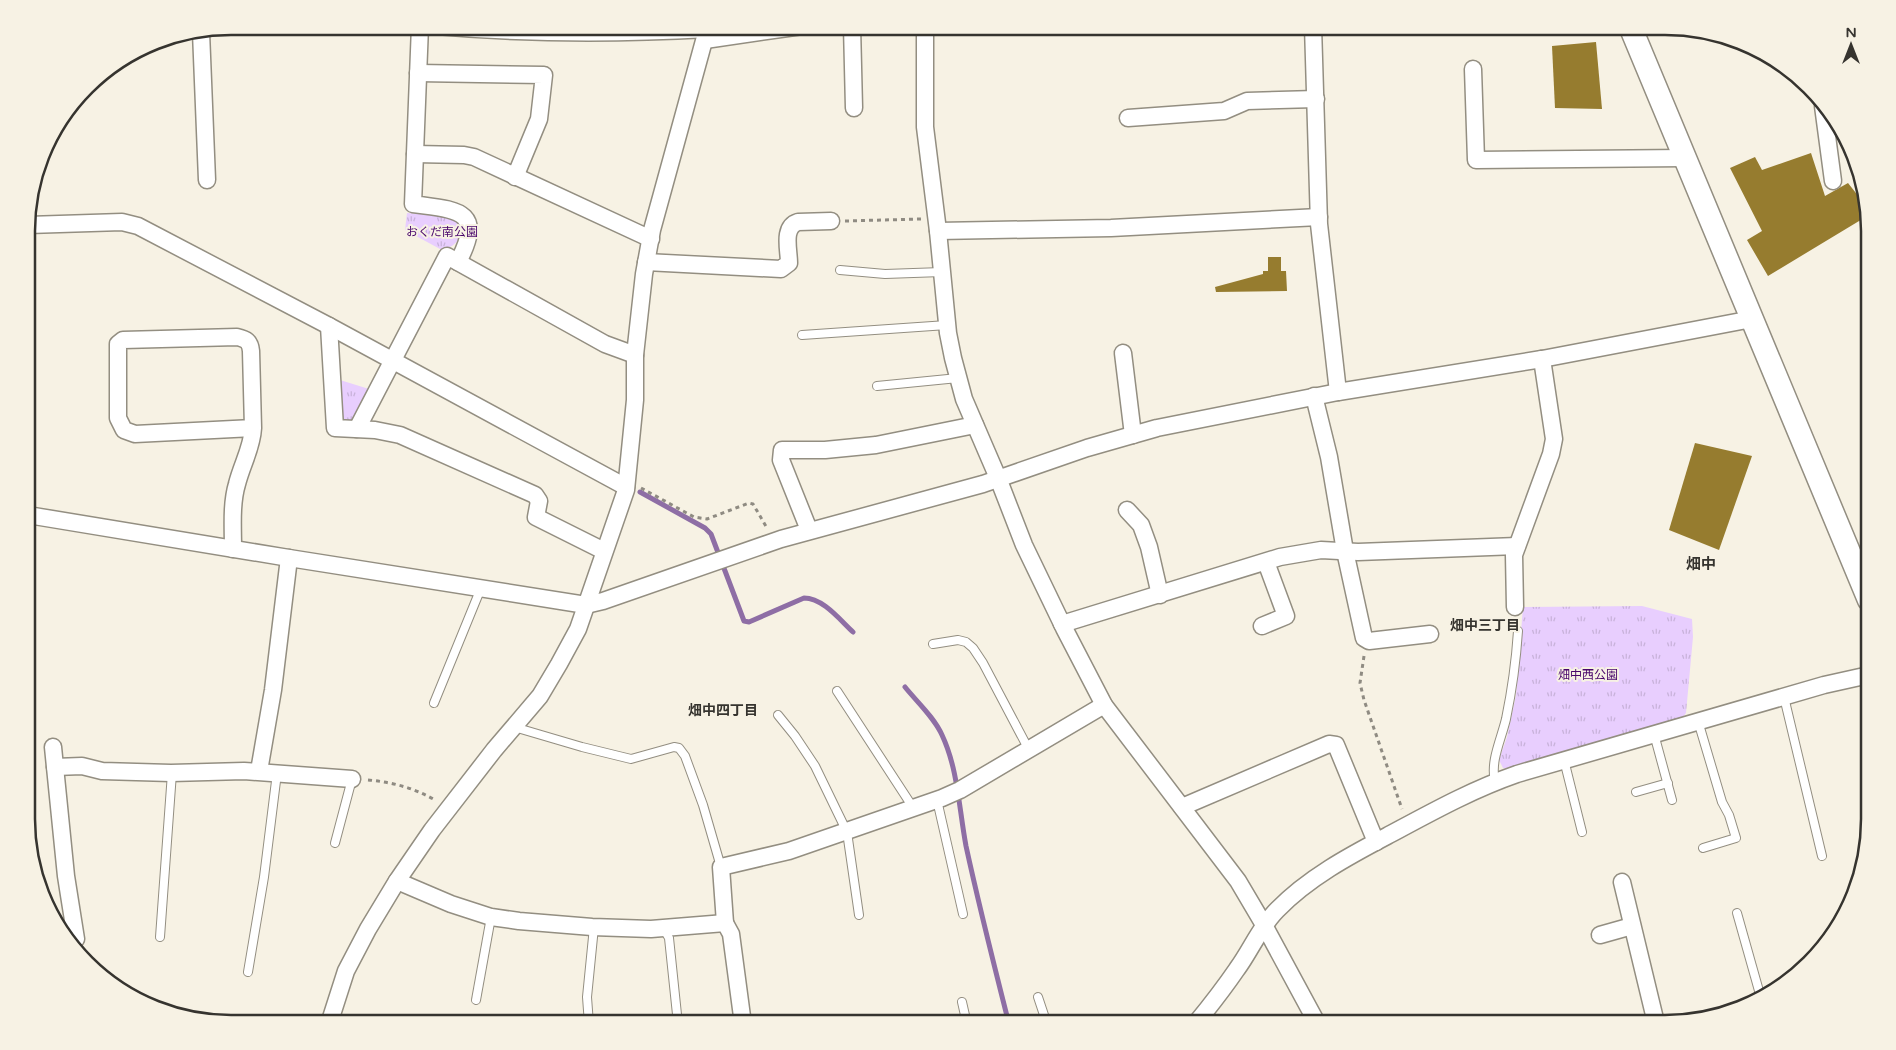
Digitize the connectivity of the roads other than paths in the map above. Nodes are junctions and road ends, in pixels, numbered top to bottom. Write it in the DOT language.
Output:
graph roads {
  1 [pos="420,35"];
  2 [pos="706,35"];
  3 [pos="852,35"];
  4 [pos="926,35"];
  5 [pos="1313,35"];
  6 [pos="1634,35"];
  7 [pos="201,38"];
  8 [pos="1473,69"];
  9 [pos="418,73"];
  10 [pos="1316,100"];
  11 [pos="854,108"];
  12 [pos="1128,118"];
  13 [pos="1825,118"];
  14 [pos="415,154"];
  15 [pos="1685,158"];
  16 [pos="515,177"];
  17 [pos="207,180"];
  18 [pos="1833,181"];
  19 [pos="1319,217"];
  20 [pos="831,221"];
  21 [pos="35,224"];
  22 [pos="937,225"];
  23 [pos="651,239"];
  24 [pos="458,262"];
  25 [pos="646,262"];
  26 [pos="840,270"];
  27 [pos="942,272"];
  28 [pos="1752,319"];
  29 [pos="947,325"];
  30 [pos="329,326"];
  31 [pos="802,335"];
  32 [pos="1123,353"];
  33 [pos="635,355"];
  34 [pos="1542,358"];
  35 [pos="392,360"];
  36 [pos="958,378"];
  37 [pos="877,386"];
  38 [pos="1338,392"];
  39 [pos="1314,396"];
  40 [pos="975,425"];
  41 [pos="253,428"];
  42 [pos="357,429"];
  43 [pos="1133,435"];
  44 [pos="998,478"];
  45 [pos="627,484"];
  46 [pos="1127,510"];
  47 [pos="35,516"];
  48 [pos="809,530"];
  49 [pos="1517,546"];
  50 [pos="233,549"];
  51 [pos="604,551"];
  52 [pos="1346,551"];
  53 [pos="289,558"];
  54 [pos="1266,562"];
  55 [pos="1861,581"];
  56 [pos="481,588"];
  57 [pos="1160,595"];
  58 [pos="586,605"];
  59 [pos="1515,607"];
  60 [pos="1062,624"];
  61 [pos="1262,626"];
  62 [pos="1518,631"];
  63 [pos="1430,634"];
  64 [pos="933,644"];
  65 [pos="1861,677"];
  66 [pos="837,691"];
  67 [pos="1784,696"];
  68 [pos="434,703"];
  69 [pos="1104,705"];
  70 [pos="778,715"];
  71 [pos="1698,721"];
  72 [pos="514,727"];
  73 [pos="1654,734"];
  74 [pos="53,747"];
  75 [pos="1028,750"];
  76 [pos="1564,760"];
  77 [pos="55,767"];
  78 [pos="259,772"];
  79 [pos="172,773"];
  80 [pos="277,773"];
  81 [pos="352,779"];
  82 [pos="1495,782"];
  83 [pos="1668,783"];
  84 [pos="1636,792"];
  85 [pos="937,800"];
  86 [pos="1672,800"];
  87 [pos="1182,807"];
  88 [pos="914,809"];
  89 [pos="847,832"];
  90 [pos="1582,832"];
  91 [pos="1376,842"];
  92 [pos="335,843"];
  93 [pos="1703,848"];
  94 [pos="1822,856"];
  95 [pos="721,866"];
  96 [pos="396,881"];
  97 [pos="1622,882"];
  98 [pos="1737,913"];
  99 [pos="963,914"];
  100 [pos="858,915"];
  101 [pos="491,917"];
  102 [pos="725,922"];
  103 [pos="1264,925"];
  104 [pos="1632,926"];
  105 [pos="594,927"];
  106 [pos="663,928"];
  107 [pos="1600,935"];
  108 [pos="160,937"];
  109 [pos="76,938"];
  110 [pos="248,972"];
  111 [pos="1759,991"];
  112 [pos="1038,997"];
  113 [pos="476,1000"];
  114 [pos="962,1002"];
  115 [pos="332,1015"];
  116 [pos="588,1015"];
  117 [pos="677,1015"];
  118 [pos="742,1015"];
  119 [pos="965,1015"];
  120 [pos="1044,1015"];
  121 [pos="1203,1015"];
  122 [pos="1313,1015"];
  123 [pos="1654,1015"];
  1 -- 9 [label="street"];
  2 -- 23 [label="street"];
  3 -- 11 [label="street"];
  4 -- 22 [label="street"];
  5 -- 10 [label="street"];
  6 -- 15 [label="street"];
  7 -- 17 [label="street"];
  8 -- 15 [label="street"];
  9 -- 14 [label="street"];
  9 -- 16 [label="street"];
  10 -- 12 [label="street"];
  10 -- 19 [label="street"];
  13 -- 18 [label="street"];
  14 -- 16 [label="street"];
  14 -- 24 [label="street"];
  15 -- 28 [label="street"];
  16 -- 23 [label="street"];
  19 -- 22 [label="street"];
  19 -- 38 [label="street"];
  20 -- 25 [label="street"];
  21 -- 30 [label="street"];
  22 -- 27 [label="street"];
  23 -- 25 [label="street"];
  24 -- 33 [label="street"];
  24 -- 35 [label="street"];
  25 -- 33 [label="street"];
  26 -- 27 [label="lane"];
  27 -- 29 [label="street"];
  28 -- 34 [label="street"];
  28 -- 55 [label="street"];
  29 -- 31 [label="lane"];
  29 -- 36 [label="street"];
  30 -- 35 [label="street"];
  30 -- 42 [label="street"];
  32 -- 43 [label="street"];
  33 -- 45 [label="street"];
  34 -- 38 [label="street"];
  34 -- 49 [label="street"];
  35 -- 42 [label="street"];
  35 -- 45 [label="street"];
  36 -- 37 [label="lane"];
  36 -- 40 [label="street"];
  38 -- 39 [label="street"];
  39 -- 43 [label="street"];
  39 -- 52 [label="street"];
  40 -- 44 [label="street"];
  40 -- 48 [label="street"];
  41 -- 41 [label="street"];
  41 -- 50 [label="street"];
  42 -- 51 [label="street"];
  43 -- 44 [label="street"];
  44 -- 48 [label="street"];
  44 -- 60 [label="street"];
  45 -- 51 [label="street"];
  46 -- 57 [label="street"];
  47 -- 50 [label="street"];
  48 -- 58 [label="street"];
  49 -- 52 [label="street"];
  49 -- 59 [label="street"];
  50 -- 53 [label="street"];
  51 -- 58 [label="street"];
  52 -- 54 [label="street"];
  52 -- 63 [label="street"];
  53 -- 56 [label="street"];
  53 -- 78 [label="street"];
  54 -- 57 [label="street"];
  54 -- 61 [label="street"];
  56 -- 58 [label="street"];
  56 -- 68 [label="lane"];
  57 -- 60 [label="street"];
  58 -- 72 [label="street"];
  60 -- 69 [label="street"];
  62 -- 82 [label="lane"];
  64 -- 75 [label="lane"];
  65 -- 67 [label="street"];
  66 -- 88 [label="lane"];
  67 -- 71 [label="street"];
  67 -- 94 [label="lane"];
  69 -- 75 [label="street"];
  69 -- 87 [label="street"];
  70 -- 89 [label="lane"];
  71 -- 73 [label="street"];
  71 -- 93 [label="lane"];
  72 -- 95 [label="lane"];
  72 -- 96 [label="street"];
  73 -- 76 [label="street"];
  73 -- 83 [label="lane"];
  74 -- 77 [label="street"];
  75 -- 85 [label="street"];
  76 -- 82 [label="street"];
  76 -- 90 [label="lane"];
  77 -- 79 [label="street"];
  77 -- 109 [label="street"];
  78 -- 79 [label="street"];
  78 -- 80 [label="street"];
  79 -- 108 [label="lane"];
  80 -- 81 [label="street"];
  80 -- 110 [label="lane"];
  81 -- 92 [label="lane"];
  82 -- 91 [label="street"];
  83 -- 84 [label="lane"];
  83 -- 86 [label="lane"];
  85 -- 88 [label="street"];
  85 -- 99 [label="lane"];
  87 -- 91 [label="street"];
  87 -- 103 [label="street"];
  88 -- 89 [label="street"];
  89 -- 95 [label="street"];
  89 -- 100 [label="lane"];
  91 -- 103 [label="street"];
  95 -- 102 [label="street"];
  96 -- 101 [label="street"];
  96 -- 115 [label="street"];
  97 -- 104 [label="street"];
  98 -- 111 [label="lane"];
  101 -- 105 [label="street"];
  101 -- 113 [label="lane"];
  102 -- 106 [label="street"];
  102 -- 118 [label="street"];
  103 -- 121 [label="street"];
  103 -- 122 [label="street"];
  104 -- 107 [label="street"];
  104 -- 123 [label="street"];
  105 -- 106 [label="street"];
  105 -- 116 [label="lane"];
  106 -- 117 [label="lane"];
  112 -- 120 [label="lane"];
  114 -- 119 [label="lane"];
}
